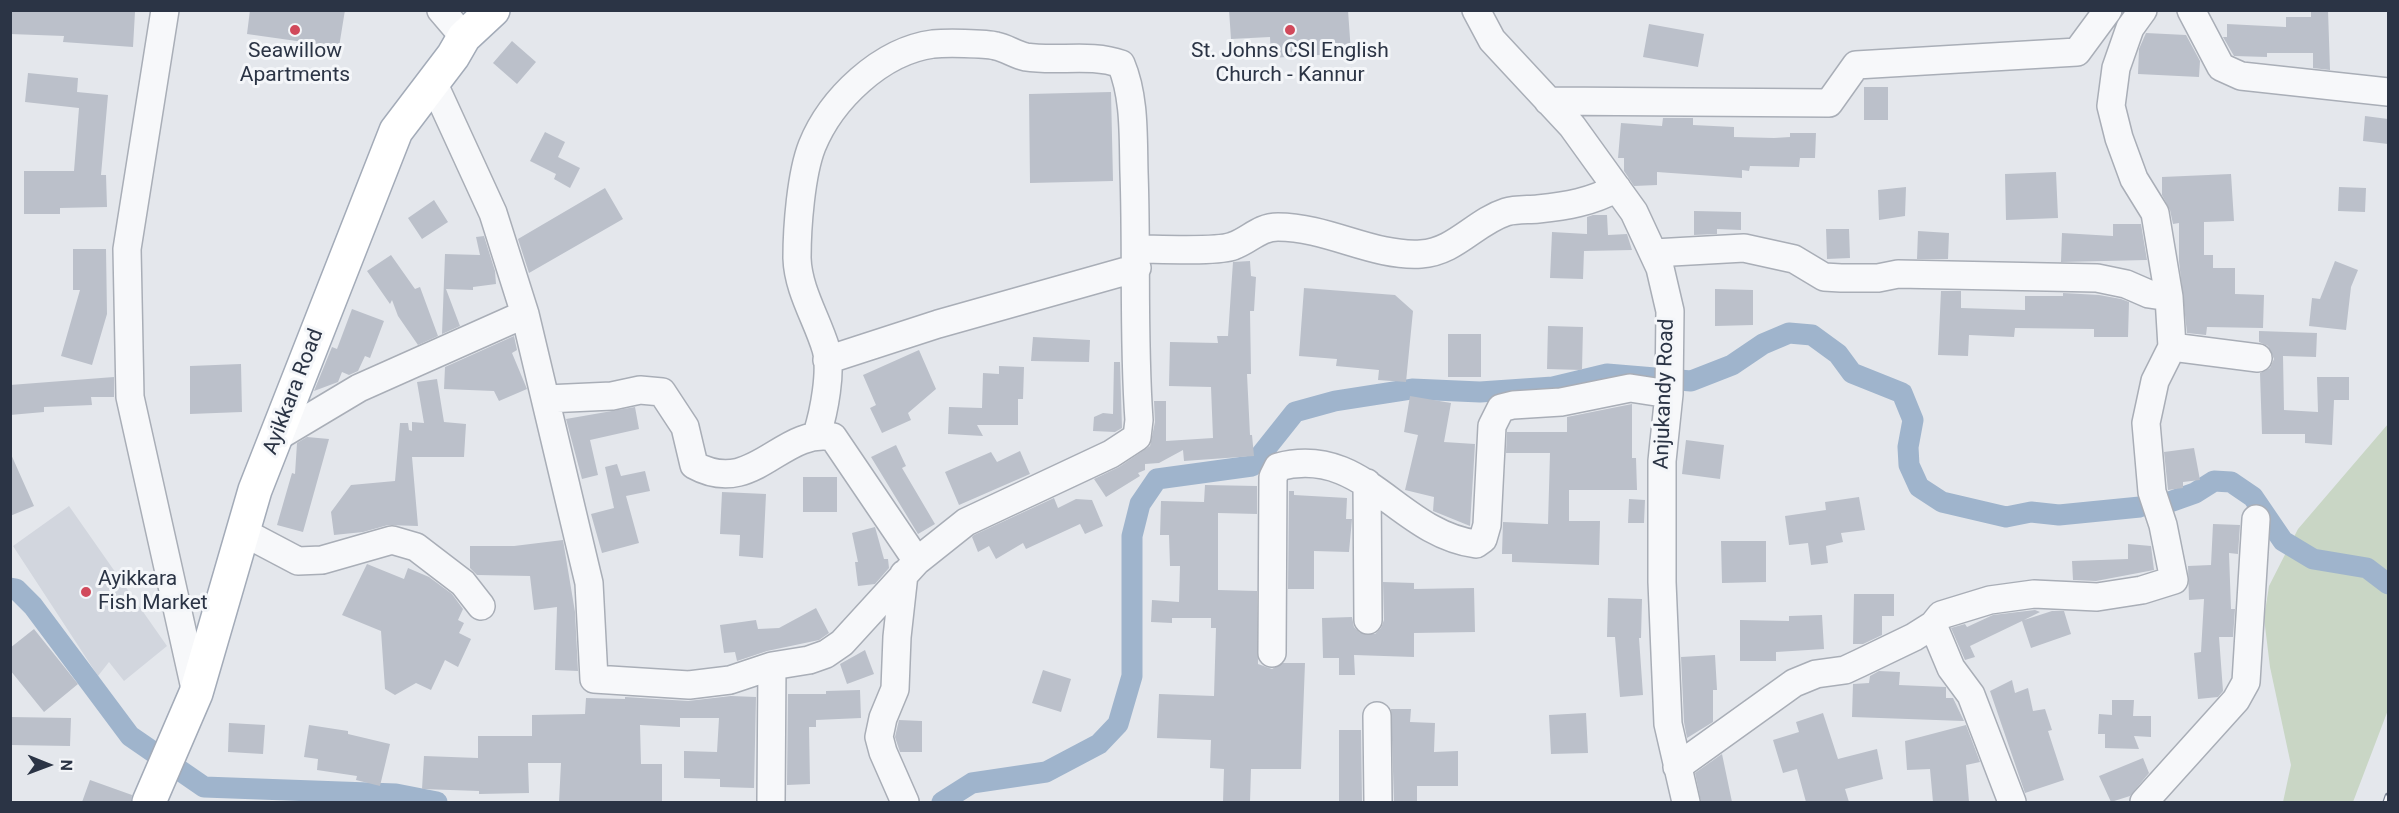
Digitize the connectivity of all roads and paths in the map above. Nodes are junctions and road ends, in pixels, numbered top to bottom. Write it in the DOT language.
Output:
graph roads {
  1 [pos="165,10"];
  2 [pos="441,10"];
  3 [pos="493,10"];
  4 [pos="1476,10"];
  5 [pos="2108,10"];
  6 [pos="2143,10"];
  7 [pos="2191,10"];
  8 [pos="464,37"];
  9 [pos="432,80"];
  10 [pos="2388,92"];
  11 [pos="1548,101"];
  12 [pos="1617,188"];
  13 [pos="1654,253"];
  14 [pos="1137,259"];
  15 [pos="2169,297"];
  16 [pos="525,314"];
  17 [pos="2172,347"];
  18 [pos="2258,358"];
  19 [pos="826,360"];
  20 [pos="1669,394"];
  21 [pos="546,399"];
  22 [pos="817,434"];
  23 [pos="277,437"];
  24 [pos="1367,483"];
  25 [pos="2256,519"];
  26 [pos="243,532"];
  27 [pos="911,568"];
  28 [pos="481,606"];
  29 [pos="1368,620"];
  30 [pos="1933,625"];
  31 [pos="1272,652"];
  32 [pos="772,666"];
  33 [pos="196,693"];
  34 [pos="1377,716"];
  35 [pos="1677,767"];
  36 [pos="154,792"];
  37 [pos="771,800"];
  38 [pos="905,802"];
  39 [pos="1378,802"];
  40 [pos="1686,802"];
  41 [pos="2012,802"];
  42 [pos="2144,802"];
  1 -- 33 [label="street"];
  2 -- 8 [label="street"];
  3 -- 8 [label="main road, Ayikkara Road"];
  4 -- 11 [label="street, Anjukandy Road"];
  5 -- 11 [label="street"];
  6 -- 15 [label="street"];
  7 -- 10 [label="street"];
  8 -- 9 [label="main road, Ayikkara Road"];
  9 -- 16 [label="street"];
  9 -- 23 [label="main road, Ayikkara Road"];
  11 -- 12 [label="street, Anjukandy Road"];
  12 -- 13 [label="street, Anjukandy Road"];
  12 -- 14 [label="street"];
  13 -- 15 [label="street"];
  13 -- 20 [label="street, Anjukandy Road"];
  14 -- 19 [label="street"];
  14 -- 19 [label="street"];
  14 -- 27 [label="street"];
  15 -- 17 [label="street"];
  16 -- 21 [label="street"];
  16 -- 23 [label="street"];
  17 -- 18 [label="street"];
  17 -- 30 [label="street"];
  19 -- 22 [label="street"];
  20 -- 24 [label="street"];
  20 -- 35 [label="street, Anjukandy Road"];
  21 -- 22 [label="street"];
  21 -- 32 [label="street"];
  22 -- 27 [label="street"];
  23 -- 26 [label="main road, Ayikkara Road"];
  24 -- 29 [label="street"];
  24 -- 31 [label="street"];
  25 -- 42 [label="street"];
  26 -- 28 [label="street"];
  26 -- 33 [label="main road, Ayikkara Road"];
  27 -- 32 [label="street"];
  27 -- 38 [label="street"];
  30 -- 35 [label="street"];
  30 -- 41 [label="street"];
  32 -- 37 [label="street"];
  33 -- 36 [label="main road, Ayikkara Road"];
  34 -- 39 [label="street"];
  35 -- 40 [label="street, Anjukandy Road"];
}
